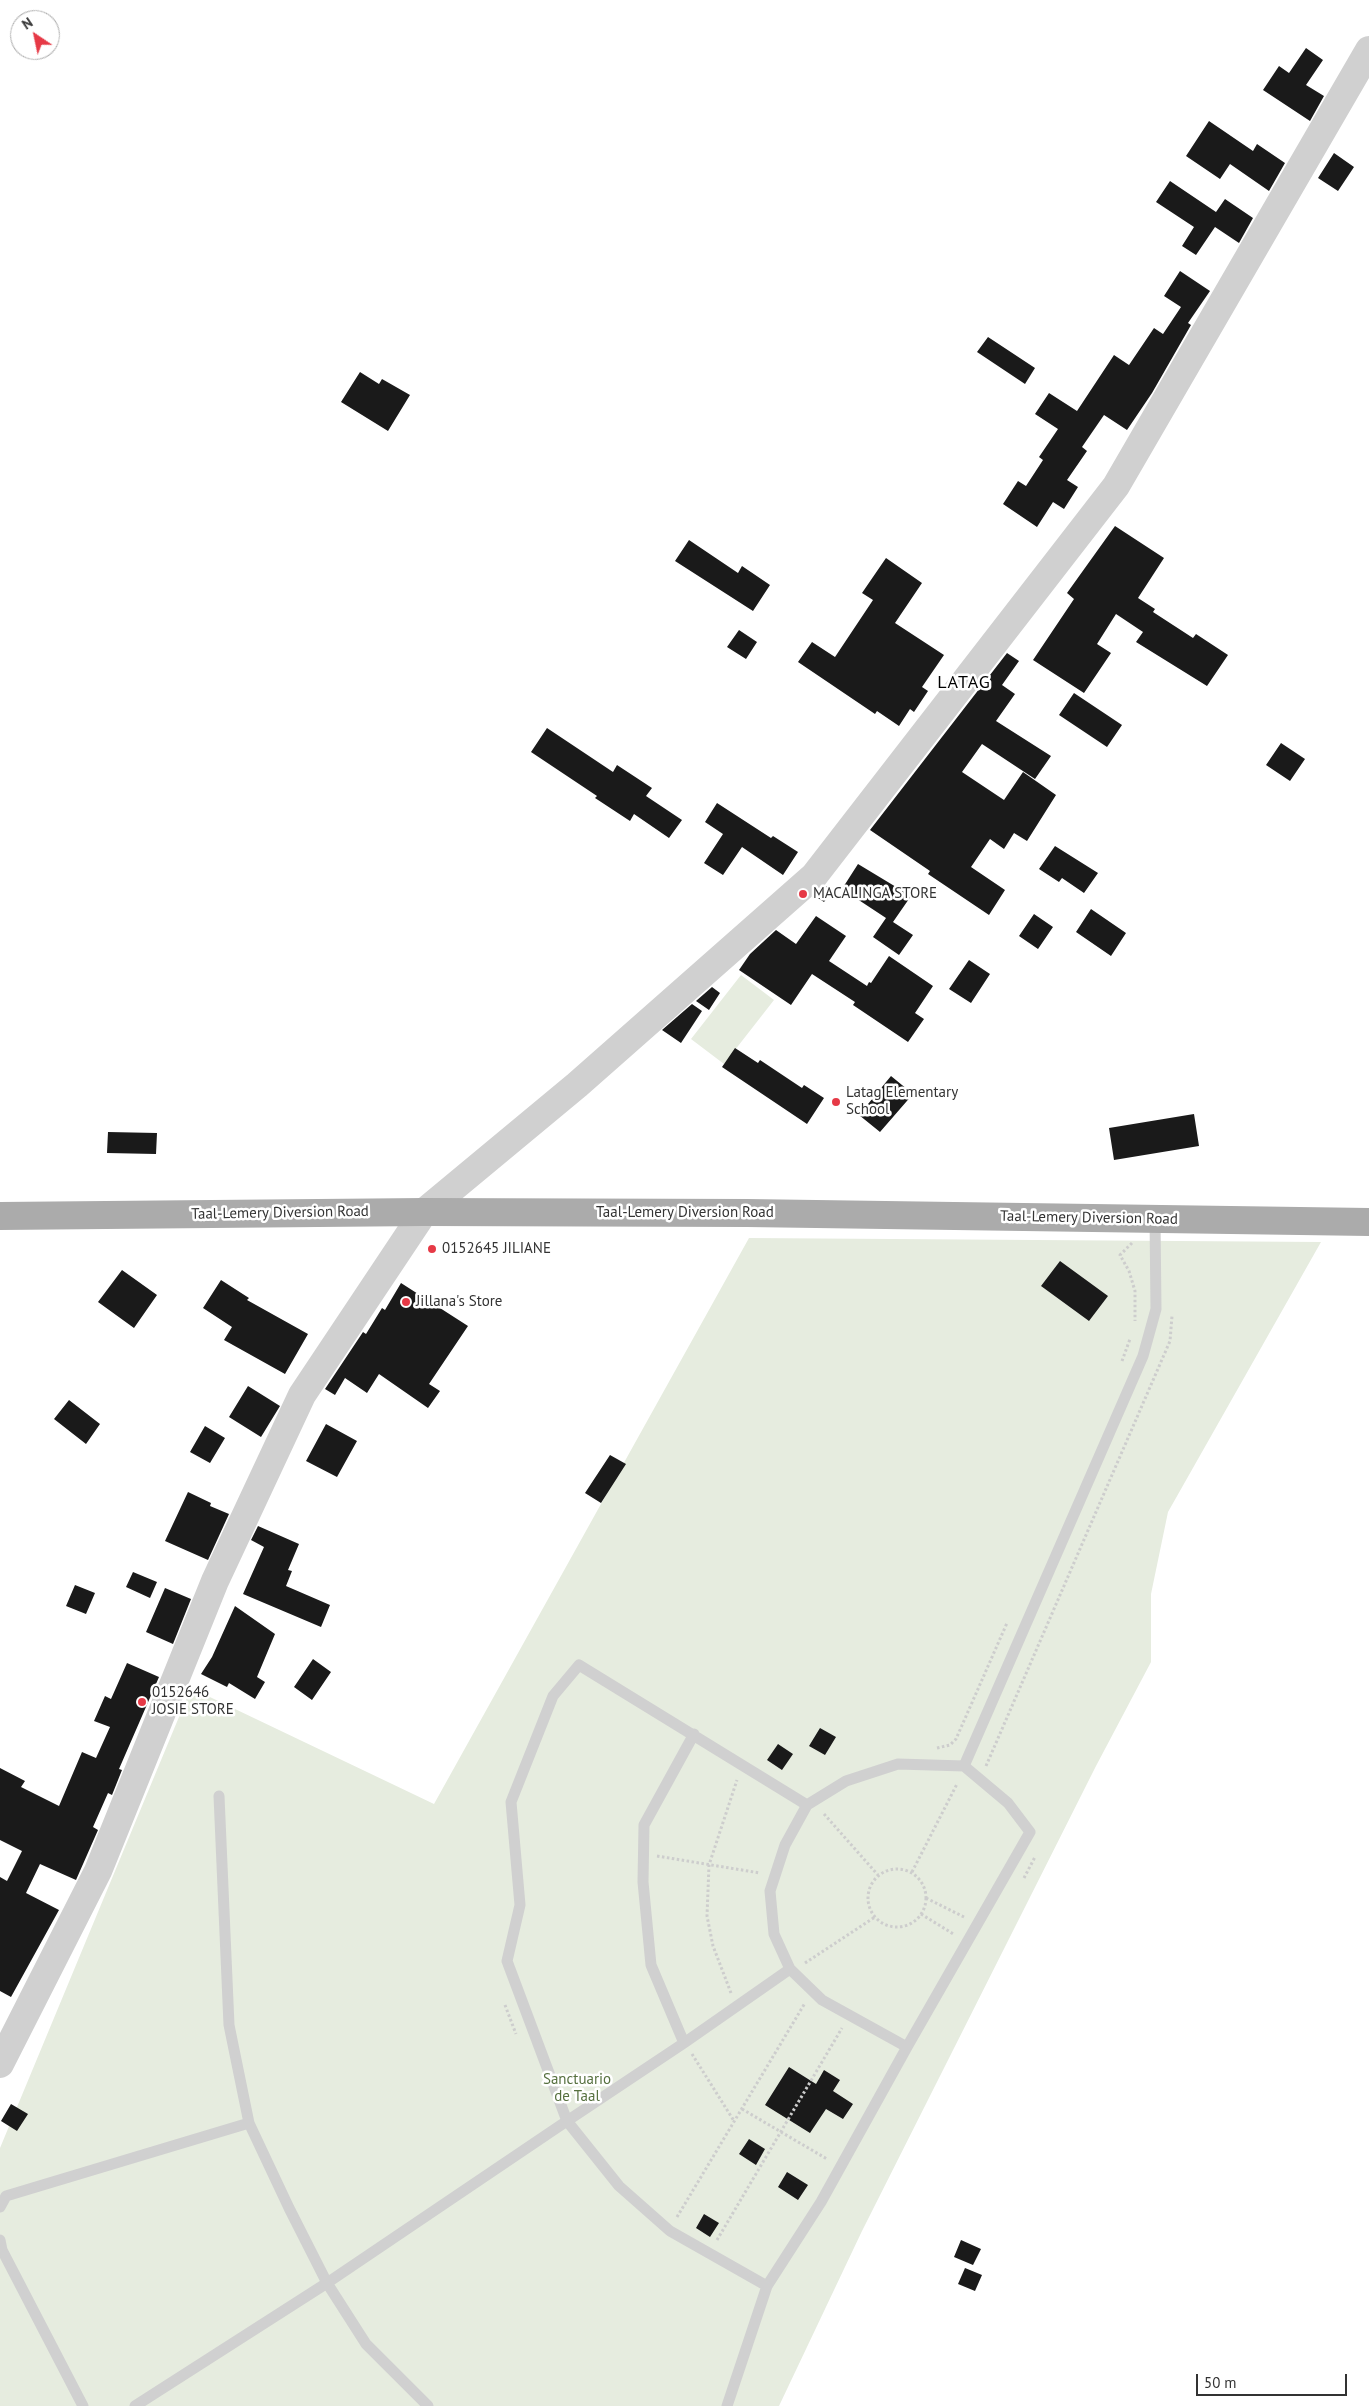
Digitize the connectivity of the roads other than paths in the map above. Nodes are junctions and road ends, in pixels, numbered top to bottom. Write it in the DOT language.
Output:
graph roads {
  1 [pos="1369,50"];
  2 [pos="424,1212"];
  3 [pos="0,1216"];
  4 [pos="1155,1219"];
  5 [pos="1369,1222"];
  6 [pos="694,1734"];
  7 [pos="964,1766"];
  8 [pos="219,1796"];
  9 [pos="807,1805"];
  10 [pos="790,1969"];
  11 [pos="684,2044"];
  12 [pos="907,2047"];
  13 [pos="0,2064"];
  14 [pos="567,2121"];
  15 [pos="249,2122"];
  16 [pos="0,2207"];
  17 [pos="0,2240"];
  18 [pos="327,2284"];
  19 [pos="768,2286"];
  20 [pos="83,2406"];
  21 [pos="135,2406"];
  22 [pos="428,2406"];
  23 [pos="727,2406"];
  1 -- 2 [label="street"];
  2 -- 3 [label="main road, Taal-Lemery Diversion Road"];
  2 -- 4 [label="main road, Taal-Lemery Diversion Road"];
  2 -- 13 [label="street"];
  4 -- 5 [label="main road, Taal-Lemery Diversion Road"];
  4 -- 7 [label="lane"];
  6 -- 9 [label="lane"];
  6 -- 11 [label="lane"];
  6 -- 14 [label="lane"];
  7 -- 9 [label="lane"];
  7 -- 12 [label="lane"];
  8 -- 15 [label="lane"];
  9 -- 10 [label="lane"];
  10 -- 11 [label="lane"];
  10 -- 12 [label="lane"];
  11 -- 14 [label="lane"];
  12 -- 19 [label="lane"];
  14 -- 18 [label="lane"];
  14 -- 19 [label="lane"];
  15 -- 16 [label="lane"];
  15 -- 18 [label="lane"];
  17 -- 20 [label="lane"];
  18 -- 21 [label="lane"];
  18 -- 22 [label="lane"];
  19 -- 23 [label="lane"];
}
